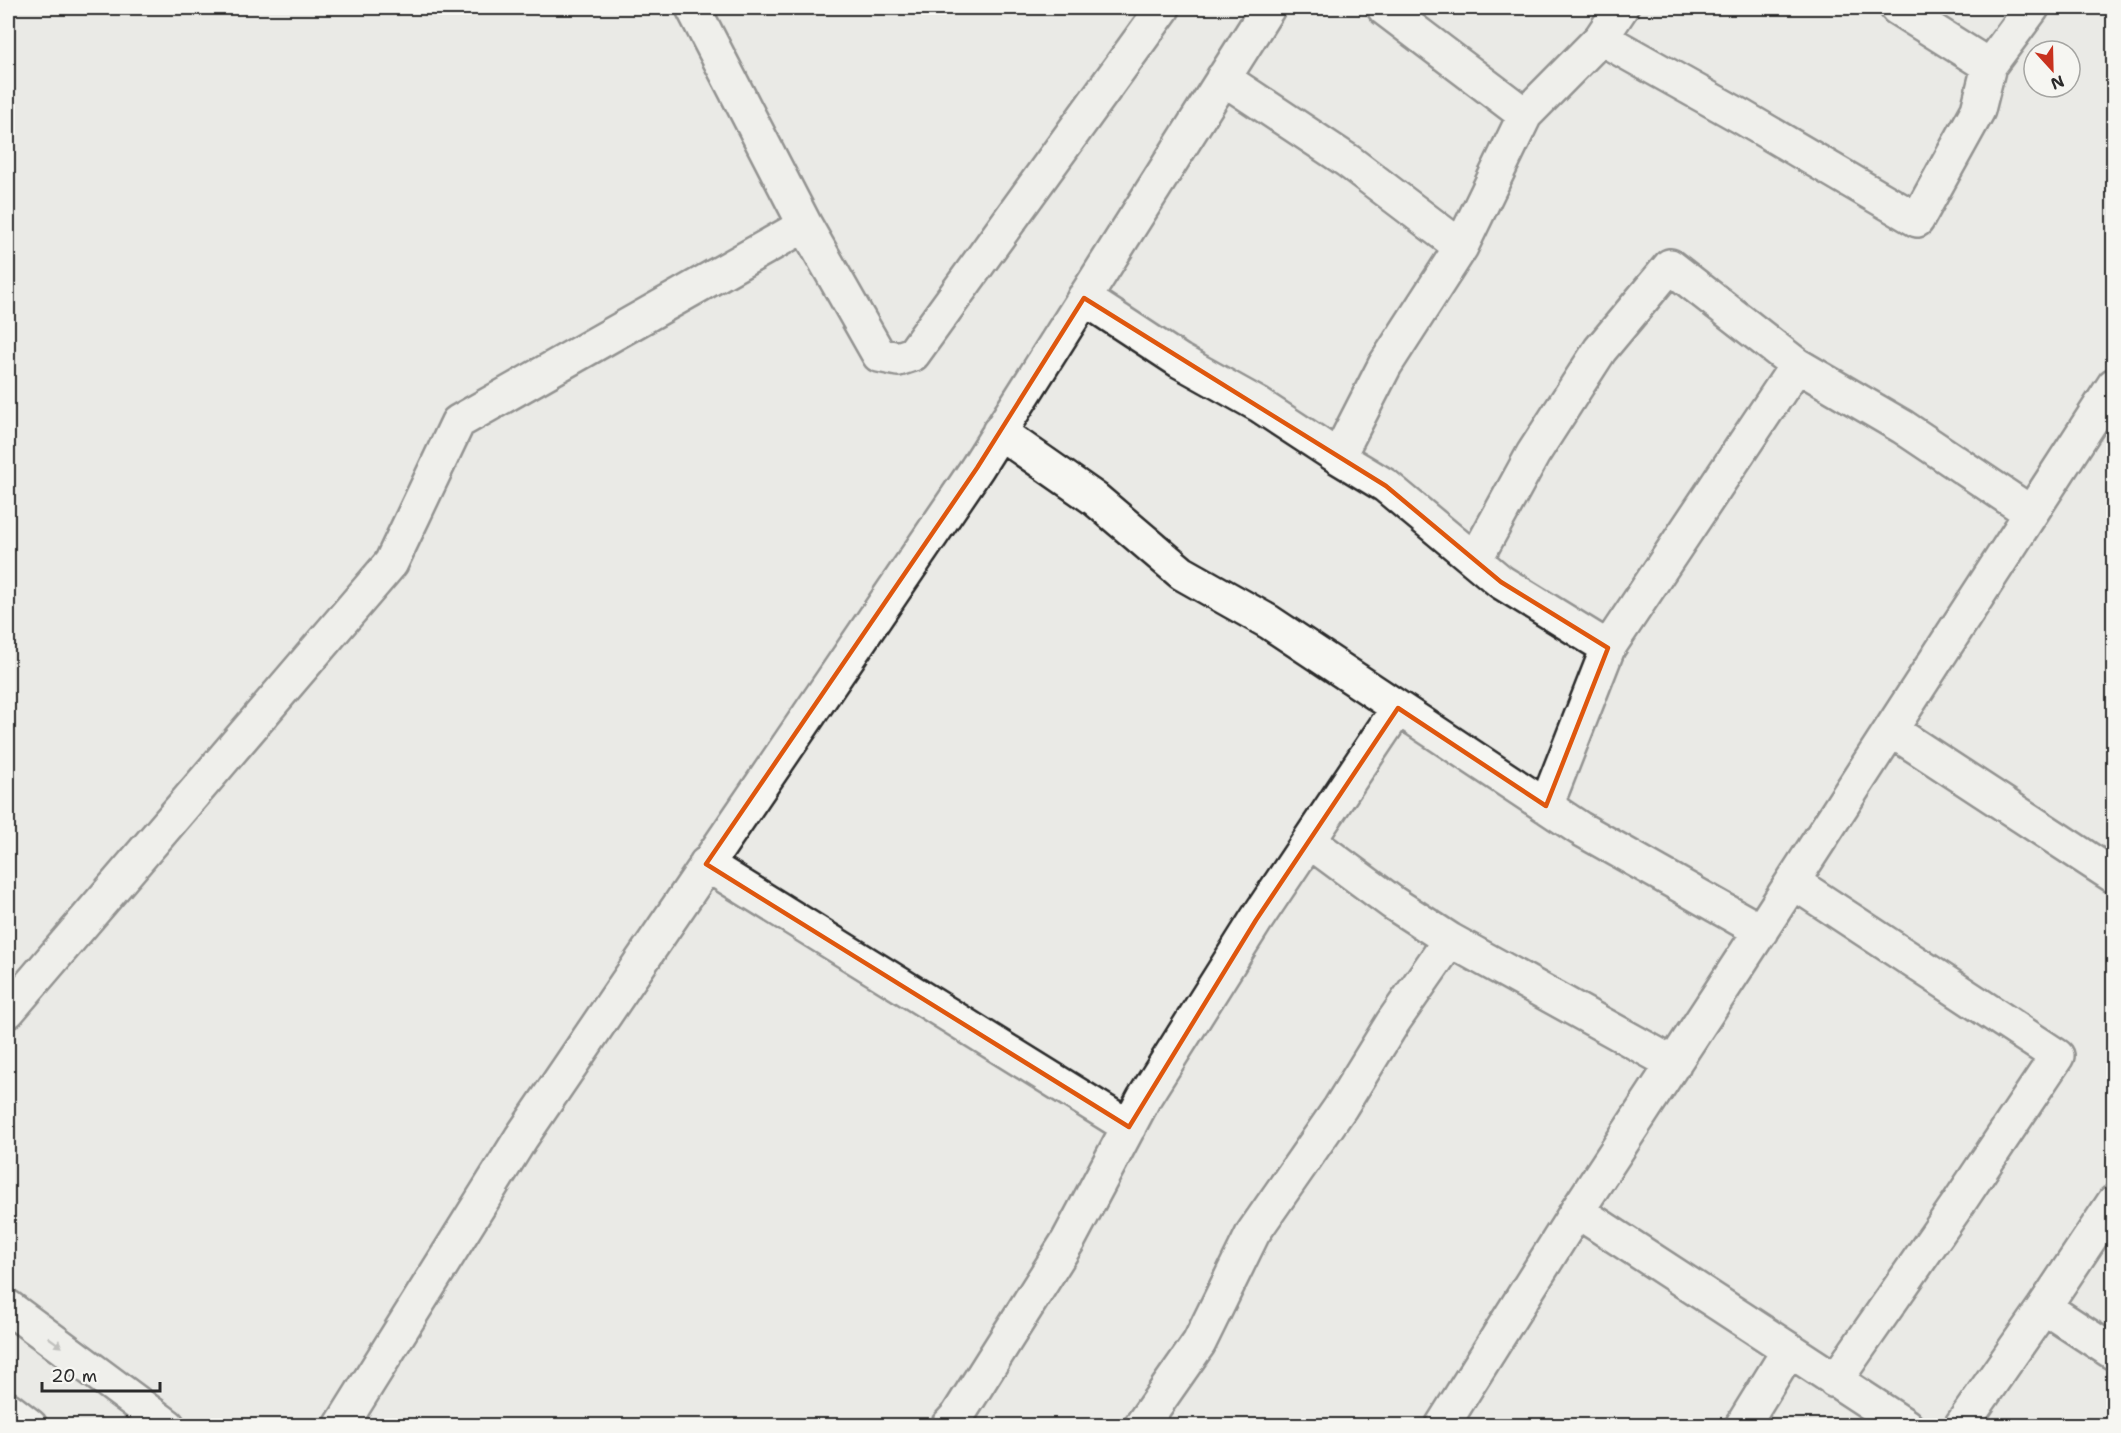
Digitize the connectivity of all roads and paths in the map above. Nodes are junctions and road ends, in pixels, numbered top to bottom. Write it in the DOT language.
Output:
graph roads {
  1 [pos="693,8"];
  2 [pos="1163,8"];
  3 [pos="1268,8"];
  4 [pos="1384,8"];
  5 [pos="1621,8"];
  6 [pos="1897,8"];
  7 [pos="2032,8"];
  8 [pos="1601,38"];
  9 [pos="1989,66"];
  10 [pos="1223,78"];
  11 [pos="1525,115"];
  12 [pos="805,225"];
  13 [pos="1461,247"];
  14 [pos="1084,298"];
  15 [pos="1797,365"];
  16 [pos="2114,385"];
  17 [pos="999,432"];
  18 [pos="1338,457"];
  19 [pos="2031,513"];
  20 [pos="1475,560"];
  21 [pos="1608,648"];
  22 [pos="1398,708"];
  23 [pos="1891,730"];
  24 [pos="1546,806"];
  25 [pos="1309,841"];
  26 [pos="706,864"];
  27 [pos="2114,876"];
  28 [pos="1792,882"];
  29 [pos="1761,931"];
  30 [pos="1450,940"];
  31 [pos="8,1011"];
  32 [pos="1674,1064"];
  33 [pos="1128,1127"];
  34 [pos="2114,1202"];
  35 [pos="1577,1211"];
  36 [pos="2044,1307"];
  37 [pos="8,1308"];
  38 [pos="1789,1350"];
  39 [pos="2114,1353"];
  40 [pos="1835,1381"];
  41 [pos="8,1409"];
  42 [pos="960,1422"];
  43 [pos="30,1425"];
  44 [pos="168,1425"];
  45 [pos="341,1425"];
  46 [pos="1141,1425"];
  47 [pos="1443,1425"];
  48 [pos="1742,1425"];
  49 [pos="1906,1425"];
  50 [pos="1960,1425"];
  1 -- 12 [label="street"];
  2 -- 12 [label="street"];
  3 -- 10 [label="street"];
  4 -- 11 [label="street"];
  5 -- 8 [label="street"];
  6 -- 9 [label="street"];
  7 -- 9 [label="street"];
  8 -- 9 [label="street"];
  8 -- 11 [label="street"];
  10 -- 13 [label="street"];
  10 -- 14 [label="street"];
  11 -- 13 [label="street"];
  12 -- 31 [label="street"];
  13 -- 18 [label="street"];
  14 -- 17 [label="street"];
  14 -- 18 [label="street"];
  15 -- 19 [label="street"];
  15 -- 20 [label="street"];
  15 -- 21 [label="street"];
  16 -- 19 [label="street"];
  17 -- 22 [label="street"];
  17 -- 26 [label="street"];
  18 -- 20 [label="street"];
  19 -- 23 [label="street"];
  20 -- 21 [label="street"];
  21 -- 24 [label="street"];
  22 -- 24 [label="street"];
  22 -- 25 [label="street"];
  23 -- 27 [label="street"];
  23 -- 28 [label="street"];
  24 -- 29 [label="street"];
  25 -- 30 [label="street"];
  25 -- 33 [label="street"];
  26 -- 33 [label="street"];
  26 -- 45 [label="street"];
  28 -- 29 [label="street"];
  28 -- 40 [label="street"];
  29 -- 32 [label="street"];
  30 -- 32 [label="street"];
  30 -- 46 [label="street"];
  32 -- 35 [label="street"];
  33 -- 42 [label="street"];
  34 -- 36 [label="street"];
  35 -- 38 [label="street"];
  35 -- 47 [label="street"];
  36 -- 39 [label="street"];
  36 -- 50 [label="street"];
  37 -- 44 [label="street, one-way"];
  38 -- 40 [label="street"];
  38 -- 48 [label="street"];
  40 -- 49 [label="street"];
  41 -- 43 [label="street"];
}
